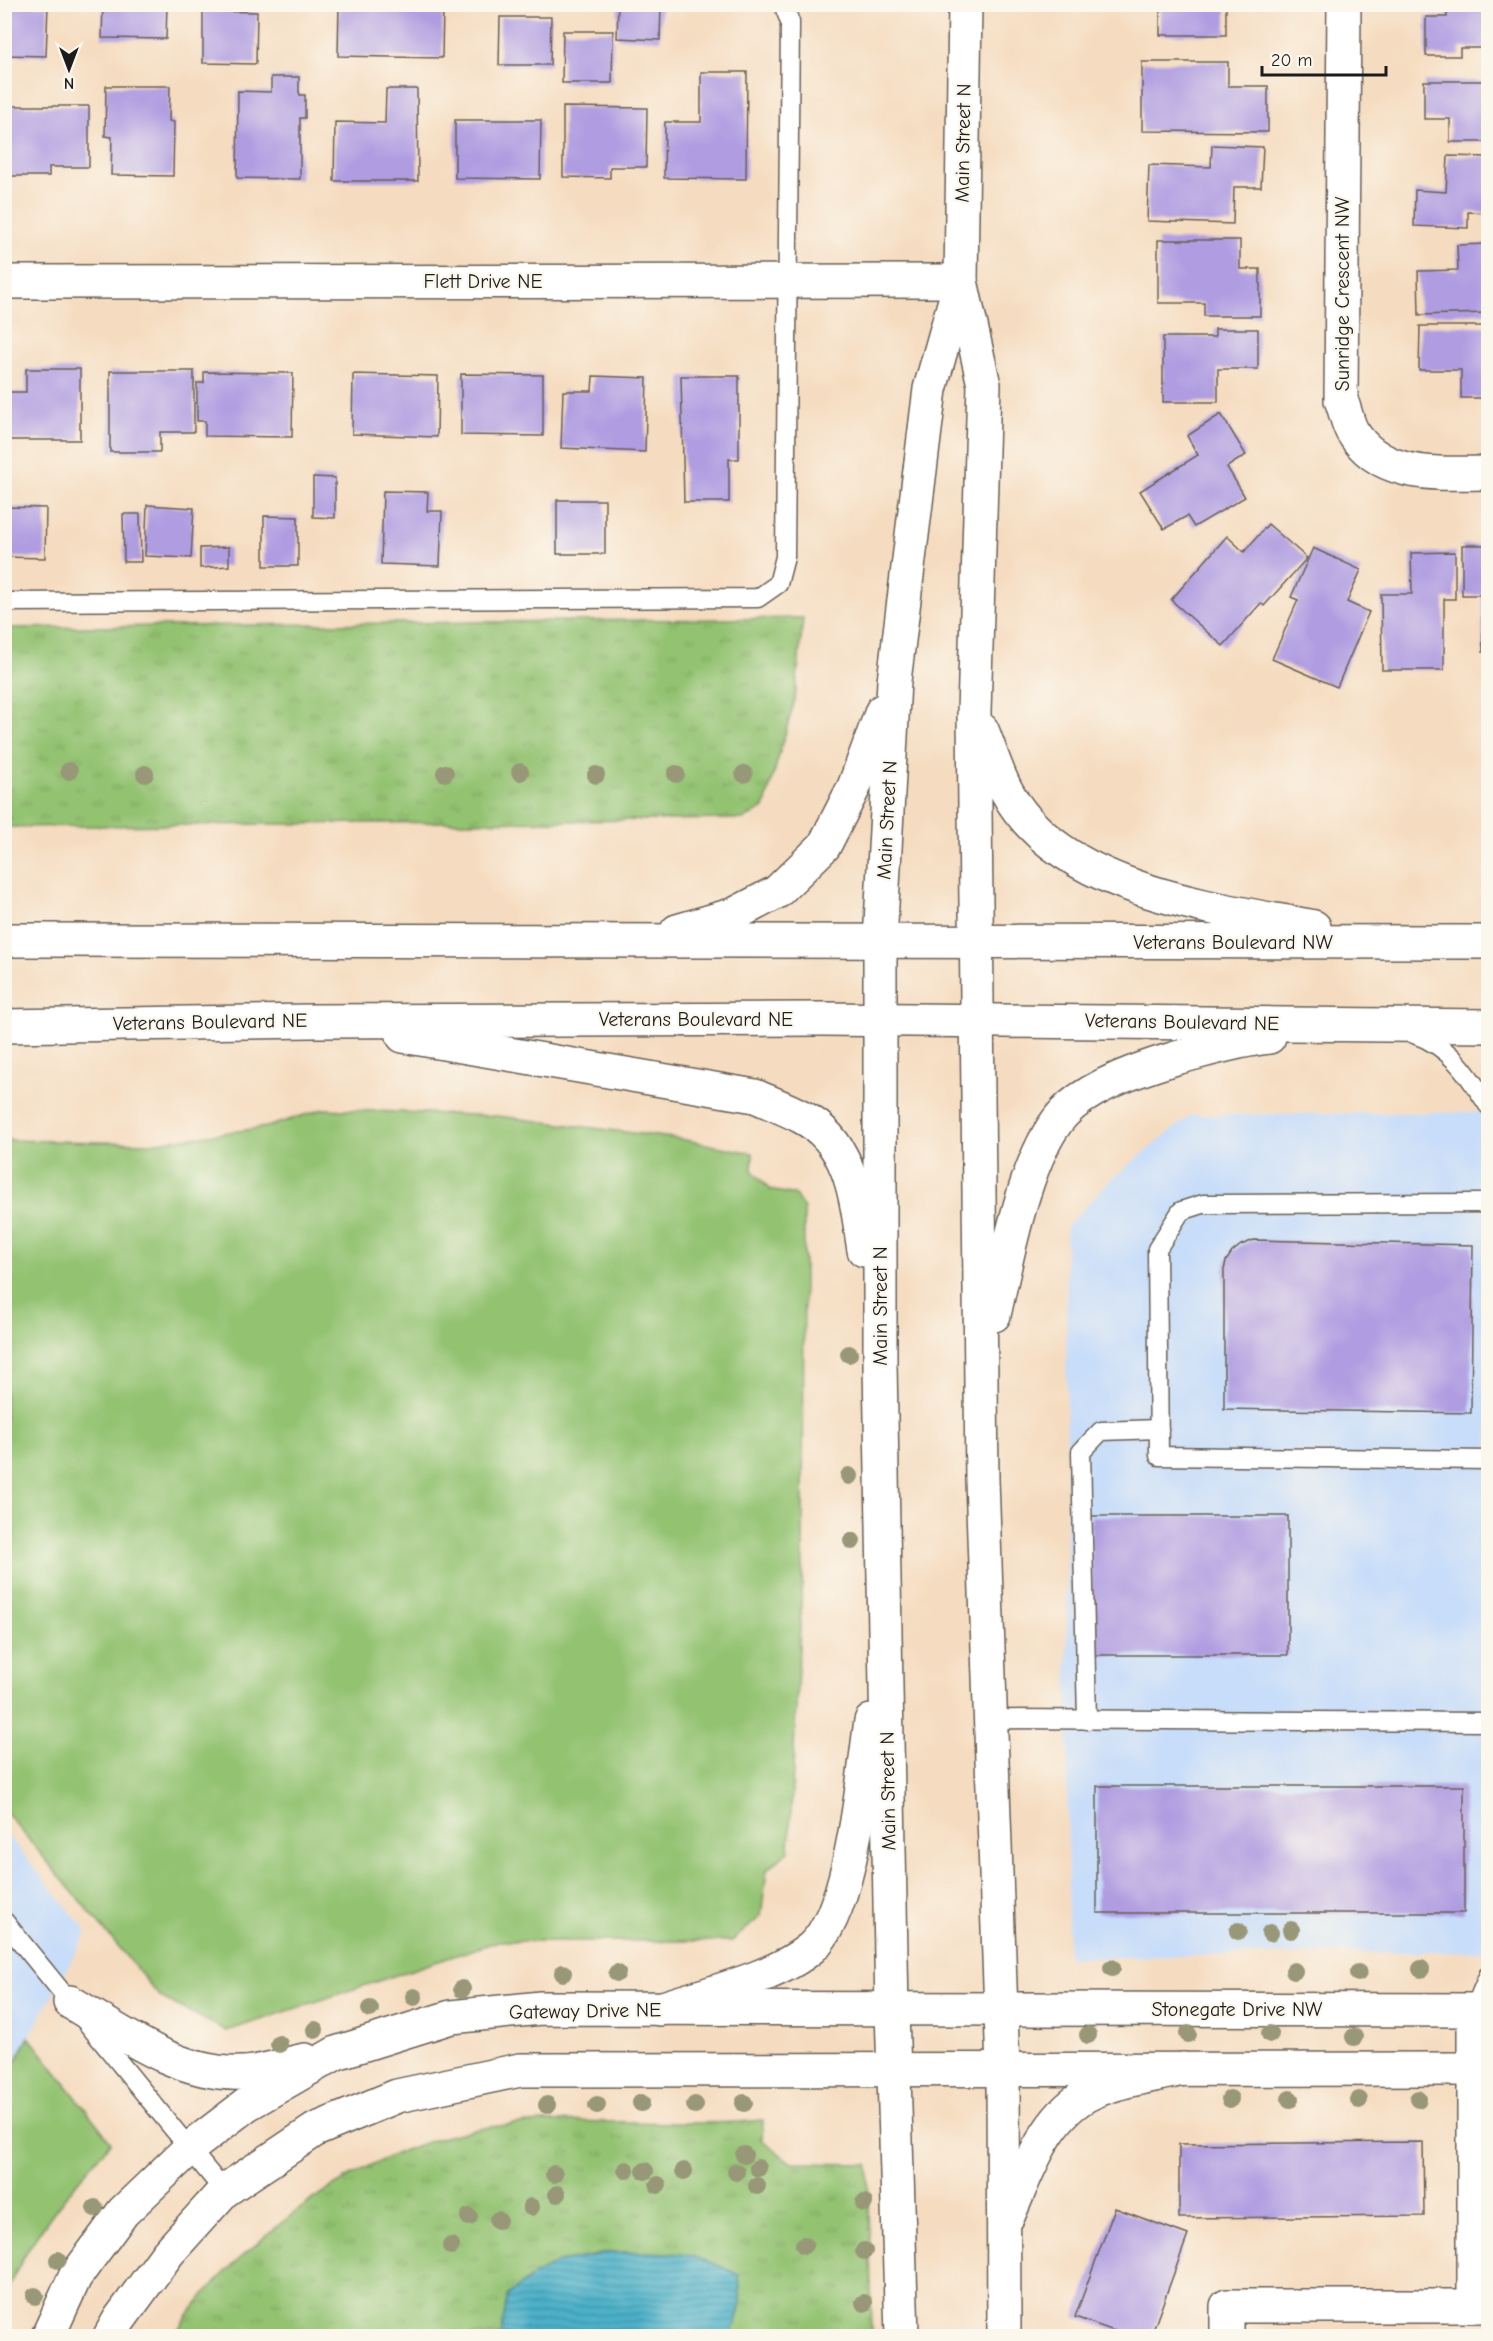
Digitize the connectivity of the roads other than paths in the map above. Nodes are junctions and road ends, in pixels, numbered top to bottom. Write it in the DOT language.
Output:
graph roads {
  1 [pos="783,4"];
  2 [pos="965,4"];
  3 [pos="1344,4"];
  4 [pos="787,281"];
  5 [pos="960,281"];
  6 [pos="4,282"];
  7 [pos="1488,473"];
  8 [pos="4,602"];
  9 [pos="894,681"];
  10 [pos="974,712"];
  11 [pos="4,940"];
  12 [pos="644,941"];
  13 [pos="978,941"];
  14 [pos="880,942"];
  15 [pos="1396,942"];
  16 [pos="1488,942"];
  17 [pos="880,1019"];
  18 [pos="979,1020"];
  19 [pos="312,1021"];
  20 [pos="1387,1025"];
  21 [pos="4,1026"];
  22 [pos="1488,1026"];
  23 [pos="1488,1105"];
  24 [pos="1488,1203"];
  25 [pos="880,1364"];
  26 [pos="981,1366"];
  27 [pos="1159,1429"];
  28 [pos="1488,1460"];
  29 [pos="885,1621"];
  30 [pos="990,1719"];
  31 [pos="1088,1720"];
  32 [pos="1488,1722"];
  33 [pos="4,1921"];
  34 [pos="1488,1976"];
  35 [pos="70,2002"];
  36 [pos="1001,2008"];
  37 [pos="660,2009"];
  38 [pos="892,2010"];
  39 [pos="1481,2010"];
  40 [pos="336,2053"];
  41 [pos="1003,2069"];
  42 [pos="1183,2069"];
  43 [pos="1481,2069"];
  44 [pos="894,2070"];
  45 [pos="190,2148"];
  46 [pos="224,2191"];
  47 [pos="1004,2226"];
  48 [pos="1481,2306"];
  49 [pos="48,2337"];
  50 [pos="110,2337"];
  51 [pos="902,2337"];
  52 [pos="1004,2337"];
  53 [pos="1227,2337"];
  1 -- 4 [label="lane"];
  2 -- 5 [label="street, Main Street N"];
  3 -- 7 [label="street, Sunridge Crescent NW"];
  4 -- 5 [label="street, Flett Drive NE"];
  4 -- 6 [label="street, Flett Drive NE"];
  4 -- 8 [label="lane"];
  5 -- 9 [label="street, Main Street N"];
  5 -- 10 [label="street, Main Street N"];
  9 -- 12 [label="street"];
  9 -- 14 [label="street, Main Street N"];
  10 -- 13 [label="street, Main Street N"];
  10 -- 15 [label="street"];
  11 -- 12 [label="street"];
  12 -- 14 [label="street"];
  13 -- 14 [label="street, Veterans Boulevard NW"];
  13 -- 15 [label="street, Veterans Boulevard NW"];
  13 -- 18 [label="street, Main Street N"];
  14 -- 17 [label="street, Main Street N"];
  15 -- 16 [label="street, Veterans Boulevard NW"];
  17 -- 18 [label="street, Veterans Boulevard NE"];
  17 -- 19 [label="street, Veterans Boulevard NE"];
  17 -- 25 [label="street, Main Street N"];
  18 -- 20 [label="street, Veterans Boulevard NE"];
  18 -- 26 [label="street, Main Street N"];
  19 -- 21 [label="street, Veterans Boulevard NE"];
  19 -- 25 [label="street"];
  20 -- 22 [label="street"];
  20 -- 23 [label="lane"];
  20 -- 26 [label="street"];
  24 -- 27 [label="lane"];
  25 -- 29 [label="street, Main Street N"];
  26 -- 30 [label="street, Main Street N"];
  27 -- 28 [label="lane"];
  27 -- 31 [label="lane"];
  29 -- 37 [label="street"];
  29 -- 38 [label="street, Main Street N"];
  30 -- 31 [label="lane"];
  30 -- 36 [label="street, Main Street N"];
  31 -- 32 [label="lane"];
  33 -- 35 [label="lane"];
  34 -- 39 [label="lane"];
  35 -- 40 [label="street"];
  35 -- 45 [label="lane"];
  36 -- 38 [label="street, Gateway Drive NE"];
  36 -- 39 [label="street, Stonegate Drive NW"];
  36 -- 41 [label="street, Main Street N"];
  37 -- 38 [label="street, Gateway Drive NE"];
  37 -- 40 [label="street, Gateway Drive NE"];
  38 -- 44 [label="street, Main Street N"];
  39 -- 43 [label="street"];
  40 -- 45 [label="street, Gateway Drive NE"];
  41 -- 42 [label="street"];
  41 -- 44 [label="street"];
  41 -- 47 [label="street, Main Street N"];
  42 -- 43 [label="street"];
  42 -- 47 [label="street"];
  43 -- 48 [label="street"];
  44 -- 46 [label="street"];
  44 -- 51 [label="street, Main Street N"];
  45 -- 46 [label="lane"];
  45 -- 49 [label="street, Gateway Drive NE"];
  46 -- 50 [label="street"];
  47 -- 52 [label="street, Main Street N"];
  48 -- 53 [label="street"];
}
